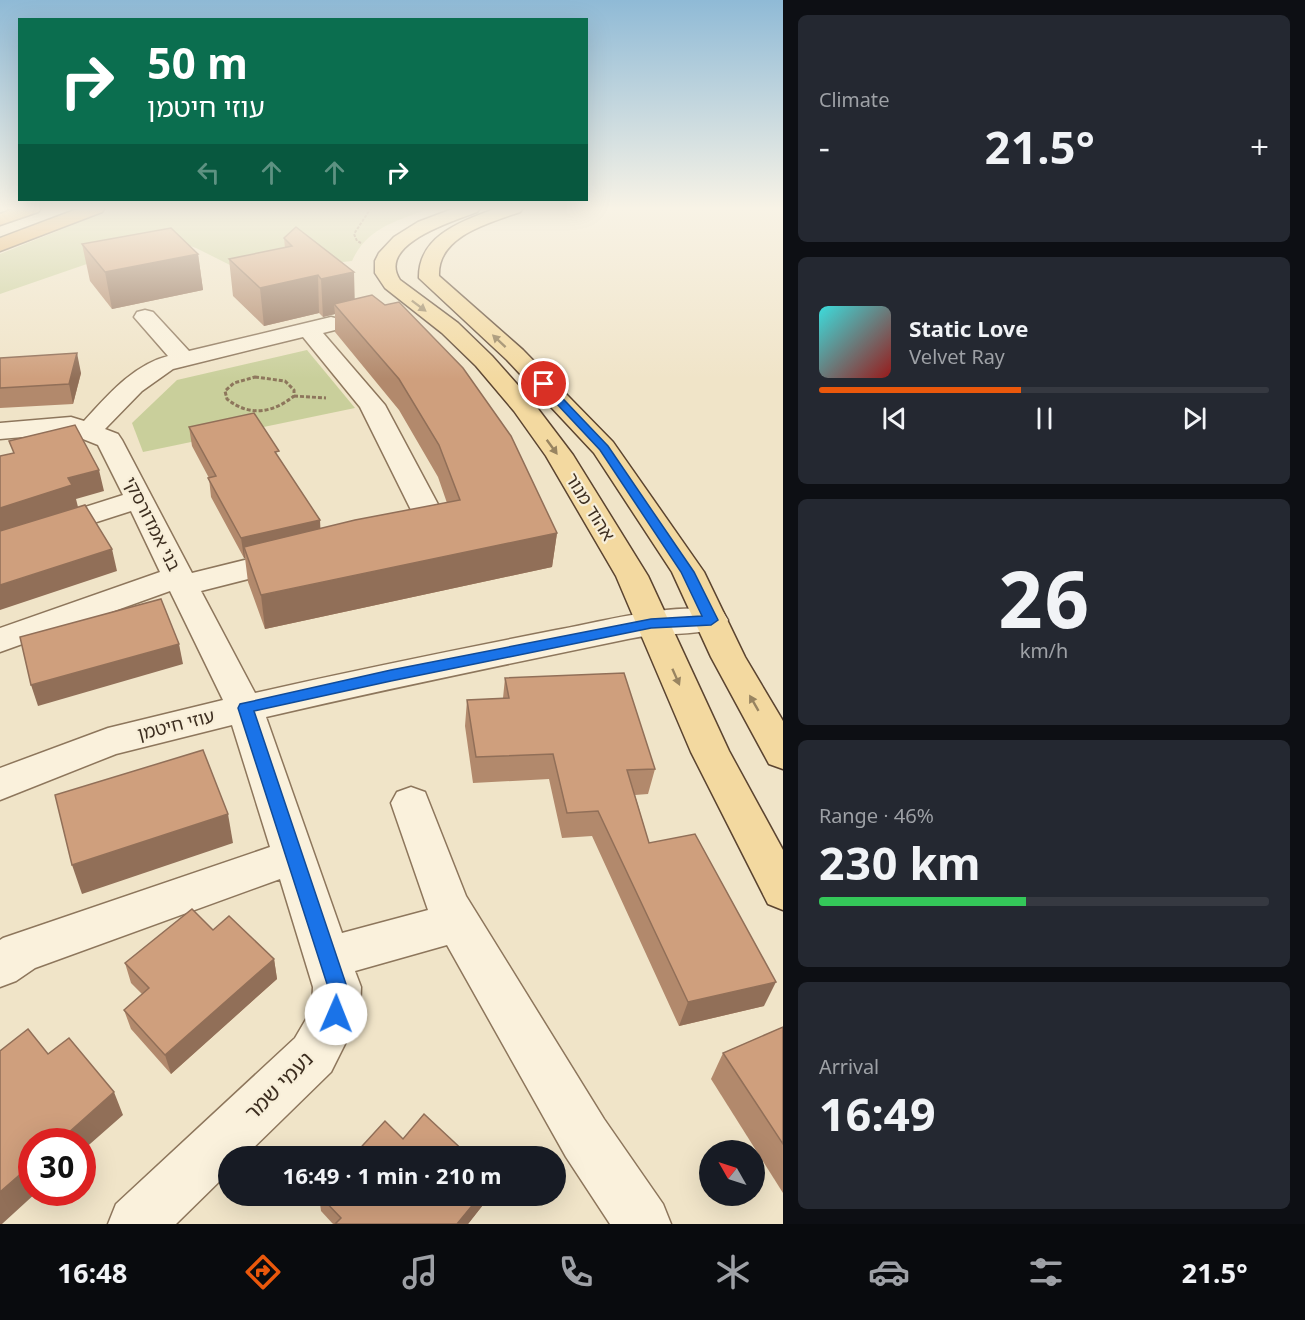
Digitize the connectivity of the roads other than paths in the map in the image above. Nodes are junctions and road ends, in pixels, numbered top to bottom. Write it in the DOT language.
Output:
graph roads {
  1 [pos="386,265"];
  2 [pos="428,265"];
  3 [pos="145,317"];
  4 [pos="352,319"];
  5 [pos="309,330"];
  6 [pos="184,360"];
  7 [pos="0,431"];
  8 [pos="89,431"];
  9 [pos="140,499"];
  10 [pos="365,541"];
  11 [pos="0,544"];
  12 [pos="320,552"];
  13 [pos="181,581"];
  14 [pos="711,620"];
  15 [pos="651,623"];
  16 [pos="0,640"];
  17 [pos="245,708"];
  18 [pos="783,754"];
  19 [pos="0,784"];
  20 [pos="411,803"];
  21 [pos="294,856"];
  22 [pos="783,891"];
  23 [pos="457,922"];
  24 [pos="328,958"];
  25 [pos="0,966"];
  26 [pos="136,1224"];
  27 [pos="643,1224"];
  1 -- 15 [label="main road, אהוד מנור, one-way"];
  14 -- 2 [label="main road, one-way"];
  3 -- 6 [label="street"];
  4 -- 5 [label="street"];
  5 -- 6 [label="street"];
  5 -- 10 [label="street"];
  6 -- 8 [label="street"];
  7 -- 8 [label="street, בני אמדורסקי"];
  8 -- 9 [label="street, בני אמדורסקי"];
  9 -- 11 [label="street"];
  9 -- 13 [label="street, בני אמדורסקי"];
  12 -- 13 [label="street"];
  13 -- 16 [label="street"];
  13 -- 17 [label="street, בני אמדורסקי"];
  14 -- 15 [label="street, עוזי חיטמן"];
  18 -- 14 [label="main road, one-way"];
  15 -- 17 [label="street, עוזי חיטמן"];
  15 -- 22 [label="main road, אהוד מנור, one-way"];
  17 -- 19 [label="street, עוזי חיטמן"];
  17 -- 21 [label="street, נעמי שמר"];
  20 -- 23 [label="street"];
  21 -- 24 [label="street, נעמי שמר"];
  21 -- 25 [label="street"];
  23 -- 24 [label="street"];
  23 -- 27 [label="street"];
  24 -- 26 [label="street, נעמי שמר"];
}
